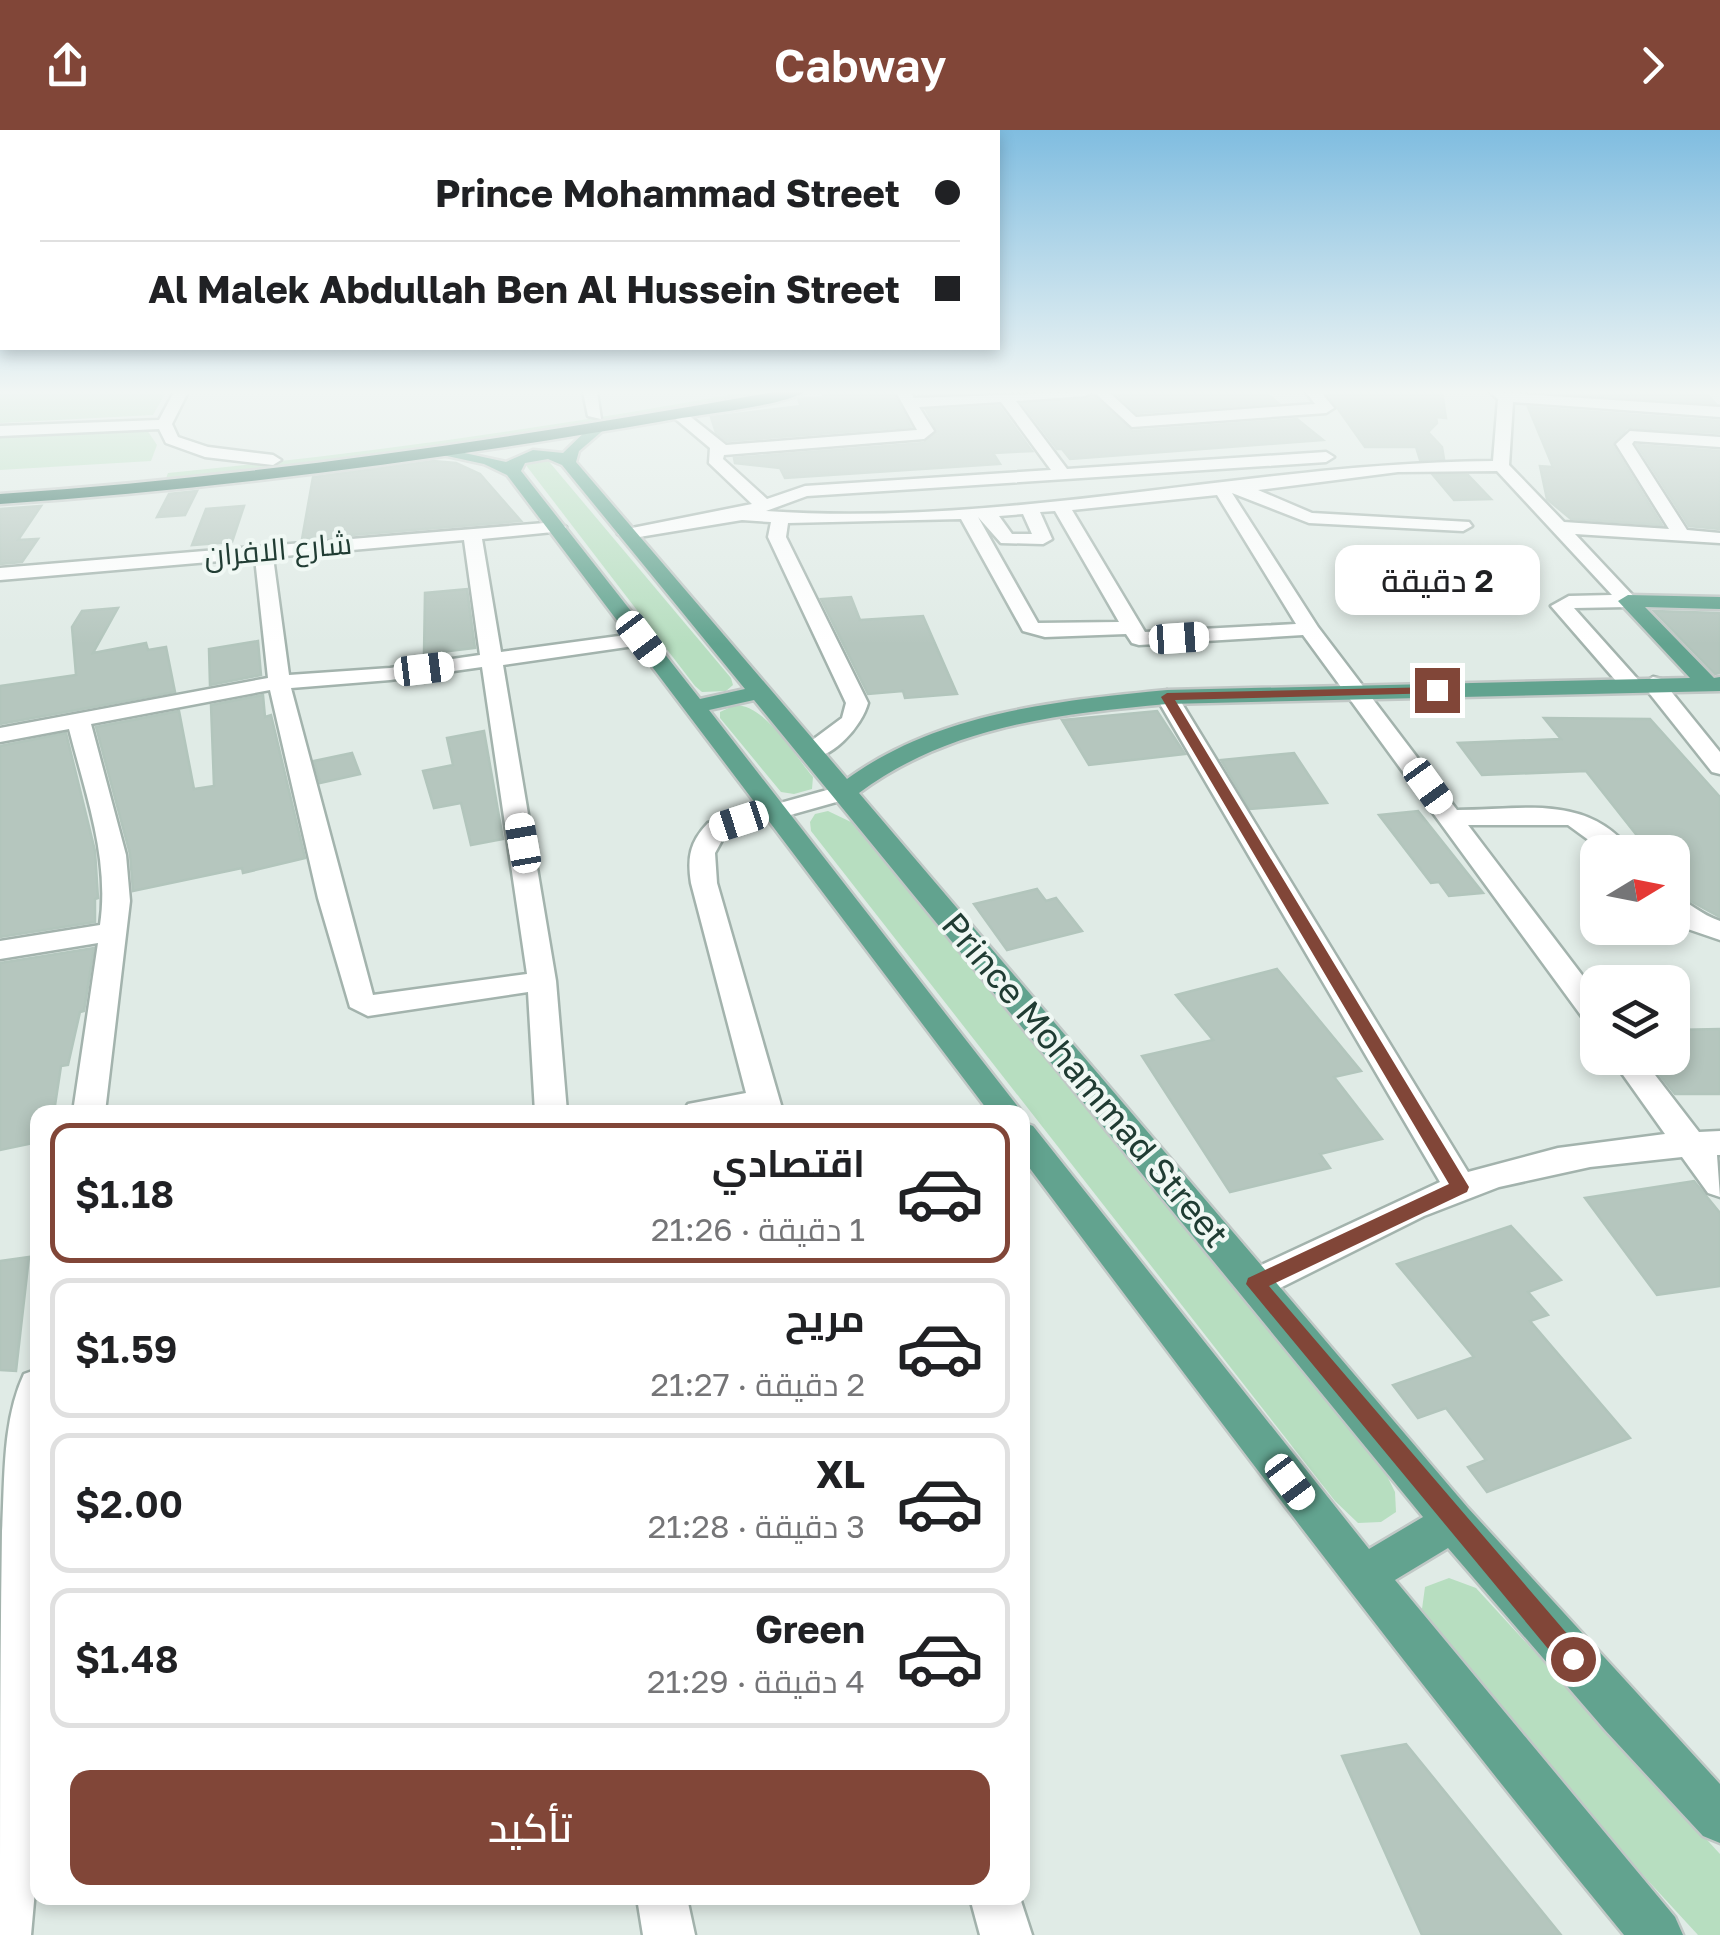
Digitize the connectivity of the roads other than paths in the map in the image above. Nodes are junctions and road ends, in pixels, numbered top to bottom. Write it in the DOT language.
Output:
graph roads {
  1 [pos="177,476"];
  2 [pos="197,476"];
  3 [pos="518,476"];
  4 [pos="580,476"];
  5 [pos="732,476"];
  6 [pos="1017,476"];
  7 [pos="1317,476"];
  8 [pos="1510,476"];
  9 [pos="1644,476"];
  10 [pos="155,480"];
  11 [pos="0,482"];
  12 [pos="1230,488"];
  13 [pos="786,496"];
  14 [pos="0,499"];
  15 [pos="1060,506"];
  16 [pos="1029,507"];
  17 [pos="772,512"];
  18 [pos="976,512"];
  19 [pos="804,520"];
  20 [pos="1463,526"];
  21 [pos="1557,527"];
  22 [pos="557,528"];
  23 [pos="472,534"];
  24 [pos="627,534"];
  25 [pos="1682,536"];
  26 [pos="1720,538"];
  27 [pos="263,551"];
  28 [pos="0,574"];
  29 [pos="1628,601"];
  30 [pos="1720,604"];
  31 [pos="1130,628"];
  32 [pos="1309,629"];
  33 [pos="641,639"];
  34 [pos="492,661"];
  35 [pos="280,682"];
  36 [pos="1642,684"];
  37 [pos="1714,684"];
  38 [pos="758,692"];
  39 [pos="1359,692"];
  40 [pos="1167,697"];
  41 [pos="693,707"];
  42 [pos="79,722"];
  43 [pos="0,736"];
  44 [pos="810,752"];
  45 [pos="1720,767"];
  46 [pos="844,792"];
  47 [pos="774,811"];
  48 [pos="1451,818"];
  49 [pos="1601,835"];
  50 [pos="1690,920"];
  51 [pos="1720,931"];
  52 [pos="111,932"];
  53 [pos="0,950"];
  54 [pos="542,981"];
  55 [pos="1580,994"];
  56 [pos="1642,1075"];
  57 [pos="89,1105"];
  58 [pos="551,1105"];
  59 [pos="764,1105"];
  60 [pos="1001,1105"];
  61 [pos="1030,1144"];
  62 [pos="1705,1144"];
  63 [pos="1720,1184"];
  64 [pos="1460,1187"];
  65 [pos="1255,1284"];
  66 [pos="30,1429"];
  67 [pos="1453,1522"];
  68 [pos="1363,1576"];
  69 [pos="1720,1818"];
  70 [pos="24,1878"];
  71 [pos="664,1905"];
  72 [pos="997,1905"];
  73 [pos="5,1935"];
  74 [pos="670,1935"];
  75 [pos="1006,1935"];
  76 [pos="1657,1935"];
  1 -- 10 [label="highway"];
  2 -- 10 [label="highway"];
  3 -- 22 [label="main road, Prince Mohammad Street"];
  4 -- 24 [label="main road, Prince Mohammad Street"];
  5 -- 17 [label="street"];
  6 -- 13 [label="street"];
  7 -- 12 [label="street"];
  8 -- 21 [label="street"];
  9 -- 25 [label="street"];
  10 -- 11 [label="highway"];
  10 -- 14 [label="highway"];
  12 -- 15 [label="street"];
  12 -- 20 [label="street"];
  12 -- 32 [label="street"];
  13 -- 17 [label="street"];
  13 -- 19 [label="street"];
  15 -- 16 [label="street"];
  15 -- 31 [label="street"];
  16 -- 18 [label="street"];
  16 -- 18 [label="street"];
  17 -- 19 [label="street"];
  17 -- 24 [label="street"];
  17 -- 44 [label="street"];
  18 -- 19 [label="street"];
  18 -- 31 [label="street"];
  21 -- 25 [label="street"];
  21 -- 29 [label="street"];
  22 -- 23 [label="street, شارع الافران"];
  22 -- 33 [label="main road, Prince Mohammad Street"];
  23 -- 27 [label="street, شارع الافران"];
  23 -- 34 [label="street"];
  24 -- 38 [label="main road, Prince Mohammad Street"];
  25 -- 26 [label="street"];
  27 -- 28 [label="street, شارع الافران"];
  27 -- 35 [label="street"];
  29 -- 30 [label="main road"];
  29 -- 36 [label="street"];
  29 -- 37 [label="main road"];
  31 -- 32 [label="street"];
  32 -- 39 [label="street"];
  33 -- 34 [label="street"];
  33 -- 41 [label="main road, Prince Mohammad Street"];
  34 -- 35 [label="street"];
  34 -- 54 [label="street"];
  35 -- 42 [label="street"];
  35 -- 54 [label="street"];
  36 -- 37 [label="main road"];
  36 -- 39 [label="main road"];
  36 -- 45 [label="street"];
  38 -- 41 [label="main road"];
  38 -- 44 [label="main road, Prince Mohammad Street"];
  39 -- 40 [label="main road"];
  39 -- 48 [label="street"];
  40 -- 46 [label="main road"];
  40 -- 64 [label="street"];
  41 -- 47 [label="main road, Prince Mohammad Street"];
  42 -- 43 [label="street"];
  42 -- 52 [label="street"];
  44 -- 46 [label="main road, Prince Mohammad Street"];
  46 -- 47 [label="street"];
  46 -- 65 [label="main road, Prince Mohammad Street"];
  47 -- 59 [label="street"];
  47 -- 60 [label="main road, Prince Mohammad Street"];
  48 -- 49 [label="street"];
  48 -- 55 [label="street"];
  50 -- 51 [label="street"];
  52 -- 53 [label="street"];
  52 -- 57 [label="street"];
  54 -- 58 [label="street"];
  56 -- 62 [label="street"];
  61 -- 68 [label="main road"];
  62 -- 63 [label="street"];
  62 -- 64 [label="street"];
  64 -- 65 [label="street"];
  65 -- 67 [label="main road, Prince Mohammad Street"];
  66 -- 70 [label="street"];
  67 -- 68 [label="main road"];
  67 -- 69 [label="main road, Prince Mohammad Street"];
  68 -- 76 [label="main road"];
  70 -- 73 [label="street"];
  71 -- 74 [label="street"];
  72 -- 75 [label="street"];
}
